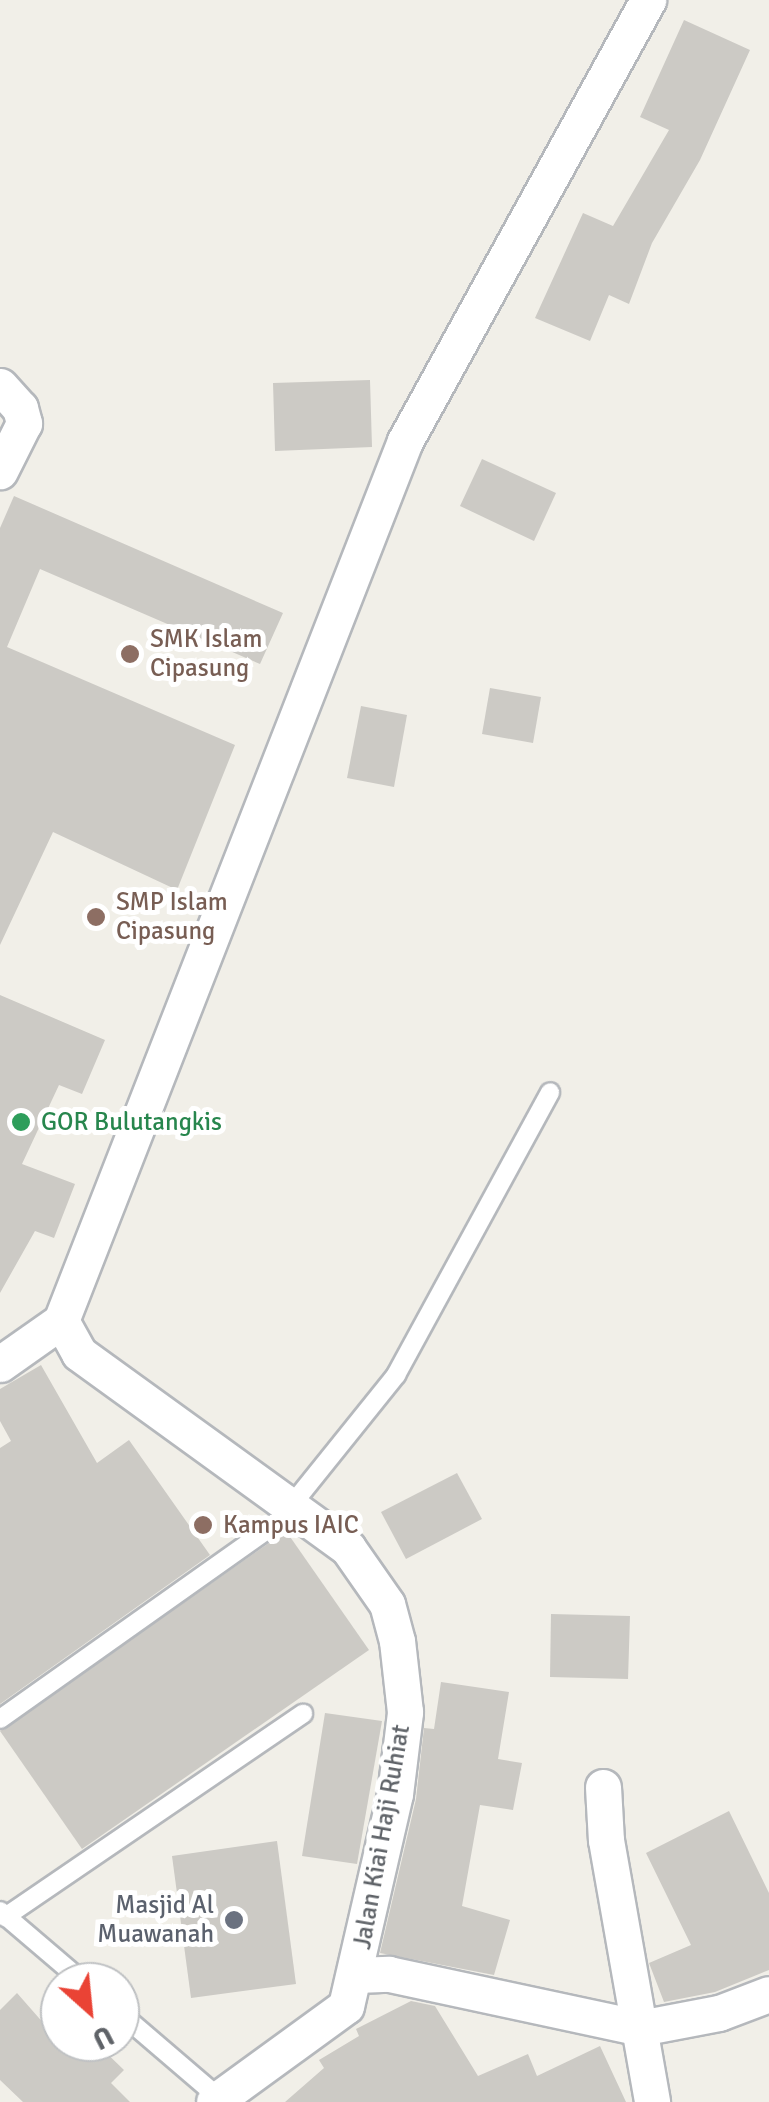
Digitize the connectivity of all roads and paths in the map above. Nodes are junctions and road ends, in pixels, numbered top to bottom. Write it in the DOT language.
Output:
graph roads {
  1 [pos="648,0"];
  2 [pos="0,386"];
  3 [pos="0,472"];
  4 [pos="550,1092"];
  5 [pos="61,1321"];
  6 [pos="0,1364"];
  7 [pos="290,1506"];
  8 [pos="303,1714"];
  9 [pos="0,1720"];
  10 [pos="604,1787"];
  11 [pos="3,1914"];
  12 [pos="59,1962"];
  13 [pos="356,1975"];
  14 [pos="769,1994"];
  15 [pos="640,2028"];
  16 [pos="140,2030"];
  17 [pos="219,2101"];
  18 [pos="652,2102"];
  1 -- 5 [label="street"];
  2 -- 3 [label="street"];
  4 -- 7 [label="lane"];
  5 -- 6 [label="street"];
  5 -- 7 [label="street, Jalan Kiai Haji Ruhiat"];
  7 -- 9 [label="lane"];
  7 -- 13 [label="street, Jalan Kiai Haji Ruhiat"];
  8 -- 11 [label="lane"];
  10 -- 15 [label="street"];
  11 -- 12 [label="lane"];
  13 -- 15 [label="street"];
  13 -- 17 [label="street, Jalan Kiai Haji Ruhiat"];
  14 -- 15 [label="street"];
  15 -- 18 [label="street"];
  16 -- 17 [label="lane"];
}
